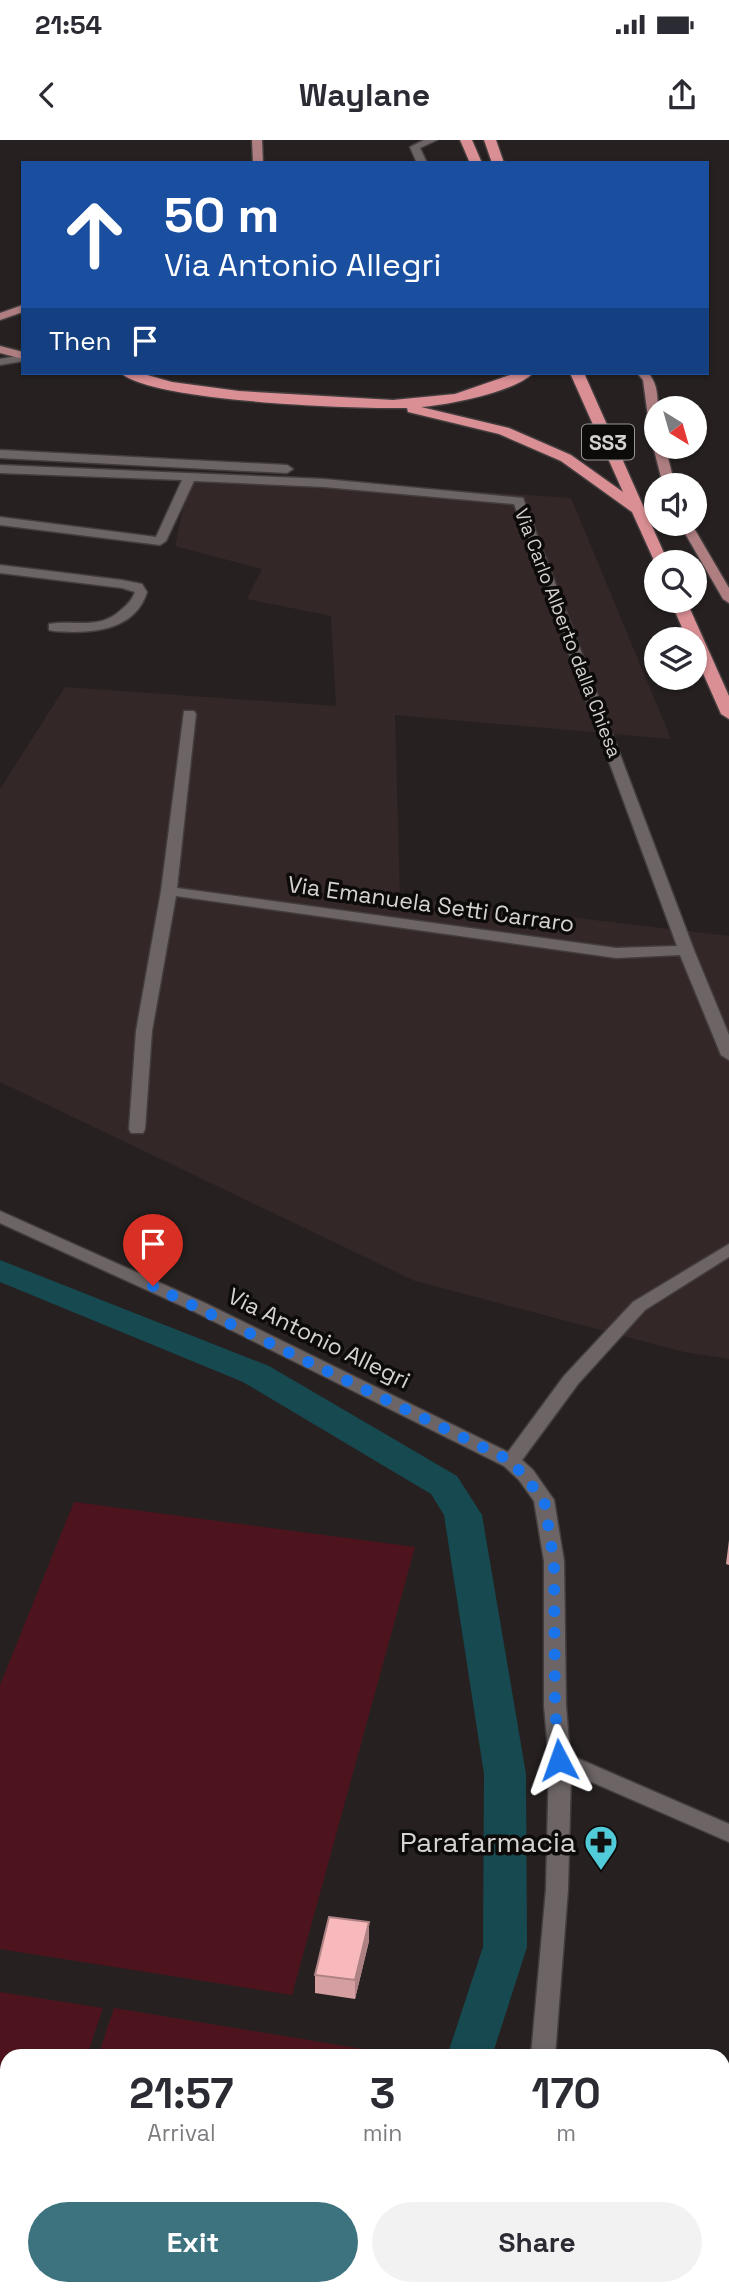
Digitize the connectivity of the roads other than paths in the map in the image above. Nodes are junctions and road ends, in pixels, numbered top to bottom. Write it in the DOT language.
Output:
graph roads {
  1 [pos="257,140"];
  2 [pos="432,140"];
  3 [pos="466,140"];
  4 [pos="490,140"];
  5 [pos="258,161"];
  6 [pos="421,161"];
  7 [pos="476,161"];
  8 [pos="497,161"];
  9 [pos="21,309"];
  10 [pos="0,317"];
  11 [pos="0,349"];
  12 [pos="21,356"];
  13 [pos="21,357"];
  14 [pos="0,362"];
  15 [pos="134,375"];
  16 [pos="522,375"];
  17 [pos="578,375"];
  18 [pos="644,375"];
  19 [pos="651,396"];
  20 [pos="397,405"];
  21 [pos="0,454"];
  22 [pos="0,469"];
  23 [pos="190,476"];
  24 [pos="353,486"];
  25 [pos="638,510"];
  26 [pos="0,521"];
  27 [pos="693,536"];
  28 [pos="656,550"];
  29 [pos="0,569"];
  30 [pos="729,599"];
  31 [pos="684,613"];
  32 [pos="54,627"];
  33 [pos="189,714"];
  34 [pos="729,714"];
  35 [pos="169,891"];
  36 [pos="686,950"];
  37 [pos="729,1055"];
  38 [pos="137,1129"];
  39 [pos="0,1216"];
  40 [pos="729,1249"];
  41 [pos="511,1461"];
  42 [pos="559,1760"];
  43 [pos="729,1834"];
  44 [pos="540,2049"];
  1 -- 5 [label="main road"];
  2 -- 6 [label="street"];
  3 -- 7 [label="highway"];
  4 -- 8 [label="highway"];
  9 -- 10 [label="main road"];
  11 -- 12 [label="main road"];
  13 -- 14 [label="street"];
  15 -- 20 [label="highway"];
  16 -- 20 [label="highway"];
  17 -- 25 [label="highway, SS3"];
  18 -- 19 [label="main road"];
  20 -- 25 [label="highway"];
  21 -- 24 [label="street"];
  22 -- 23 [label="street, Via Carlo Alberto dalla Chiesa"];
  23 -- 24 [label="street, Via Carlo Alberto dalla Chiesa"];
  23 -- 26 [label="street"];
  24 -- 36 [label="street, Via Carlo Alberto dalla Chiesa"];
  25 -- 28 [label="highway, SS3"];
  27 -- 30 [label="main road"];
  29 -- 32 [label="street"];
  31 -- 34 [label="highway"];
  33 -- 35 [label="street"];
  35 -- 36 [label="street, Via Emanuela Setti Carraro"];
  35 -- 38 [label="street"];
  36 -- 37 [label="street, Via Carlo Alberto dalla Chiesa"];
  39 -- 41 [label="street, Via Antonio Allegri"];
  40 -- 41 [label="street"];
  41 -- 42 [label="street, Via Antonio Allegri"];
  42 -- 43 [label="street"];
  42 -- 44 [label="street, Via Antonio Allegri"];
}
